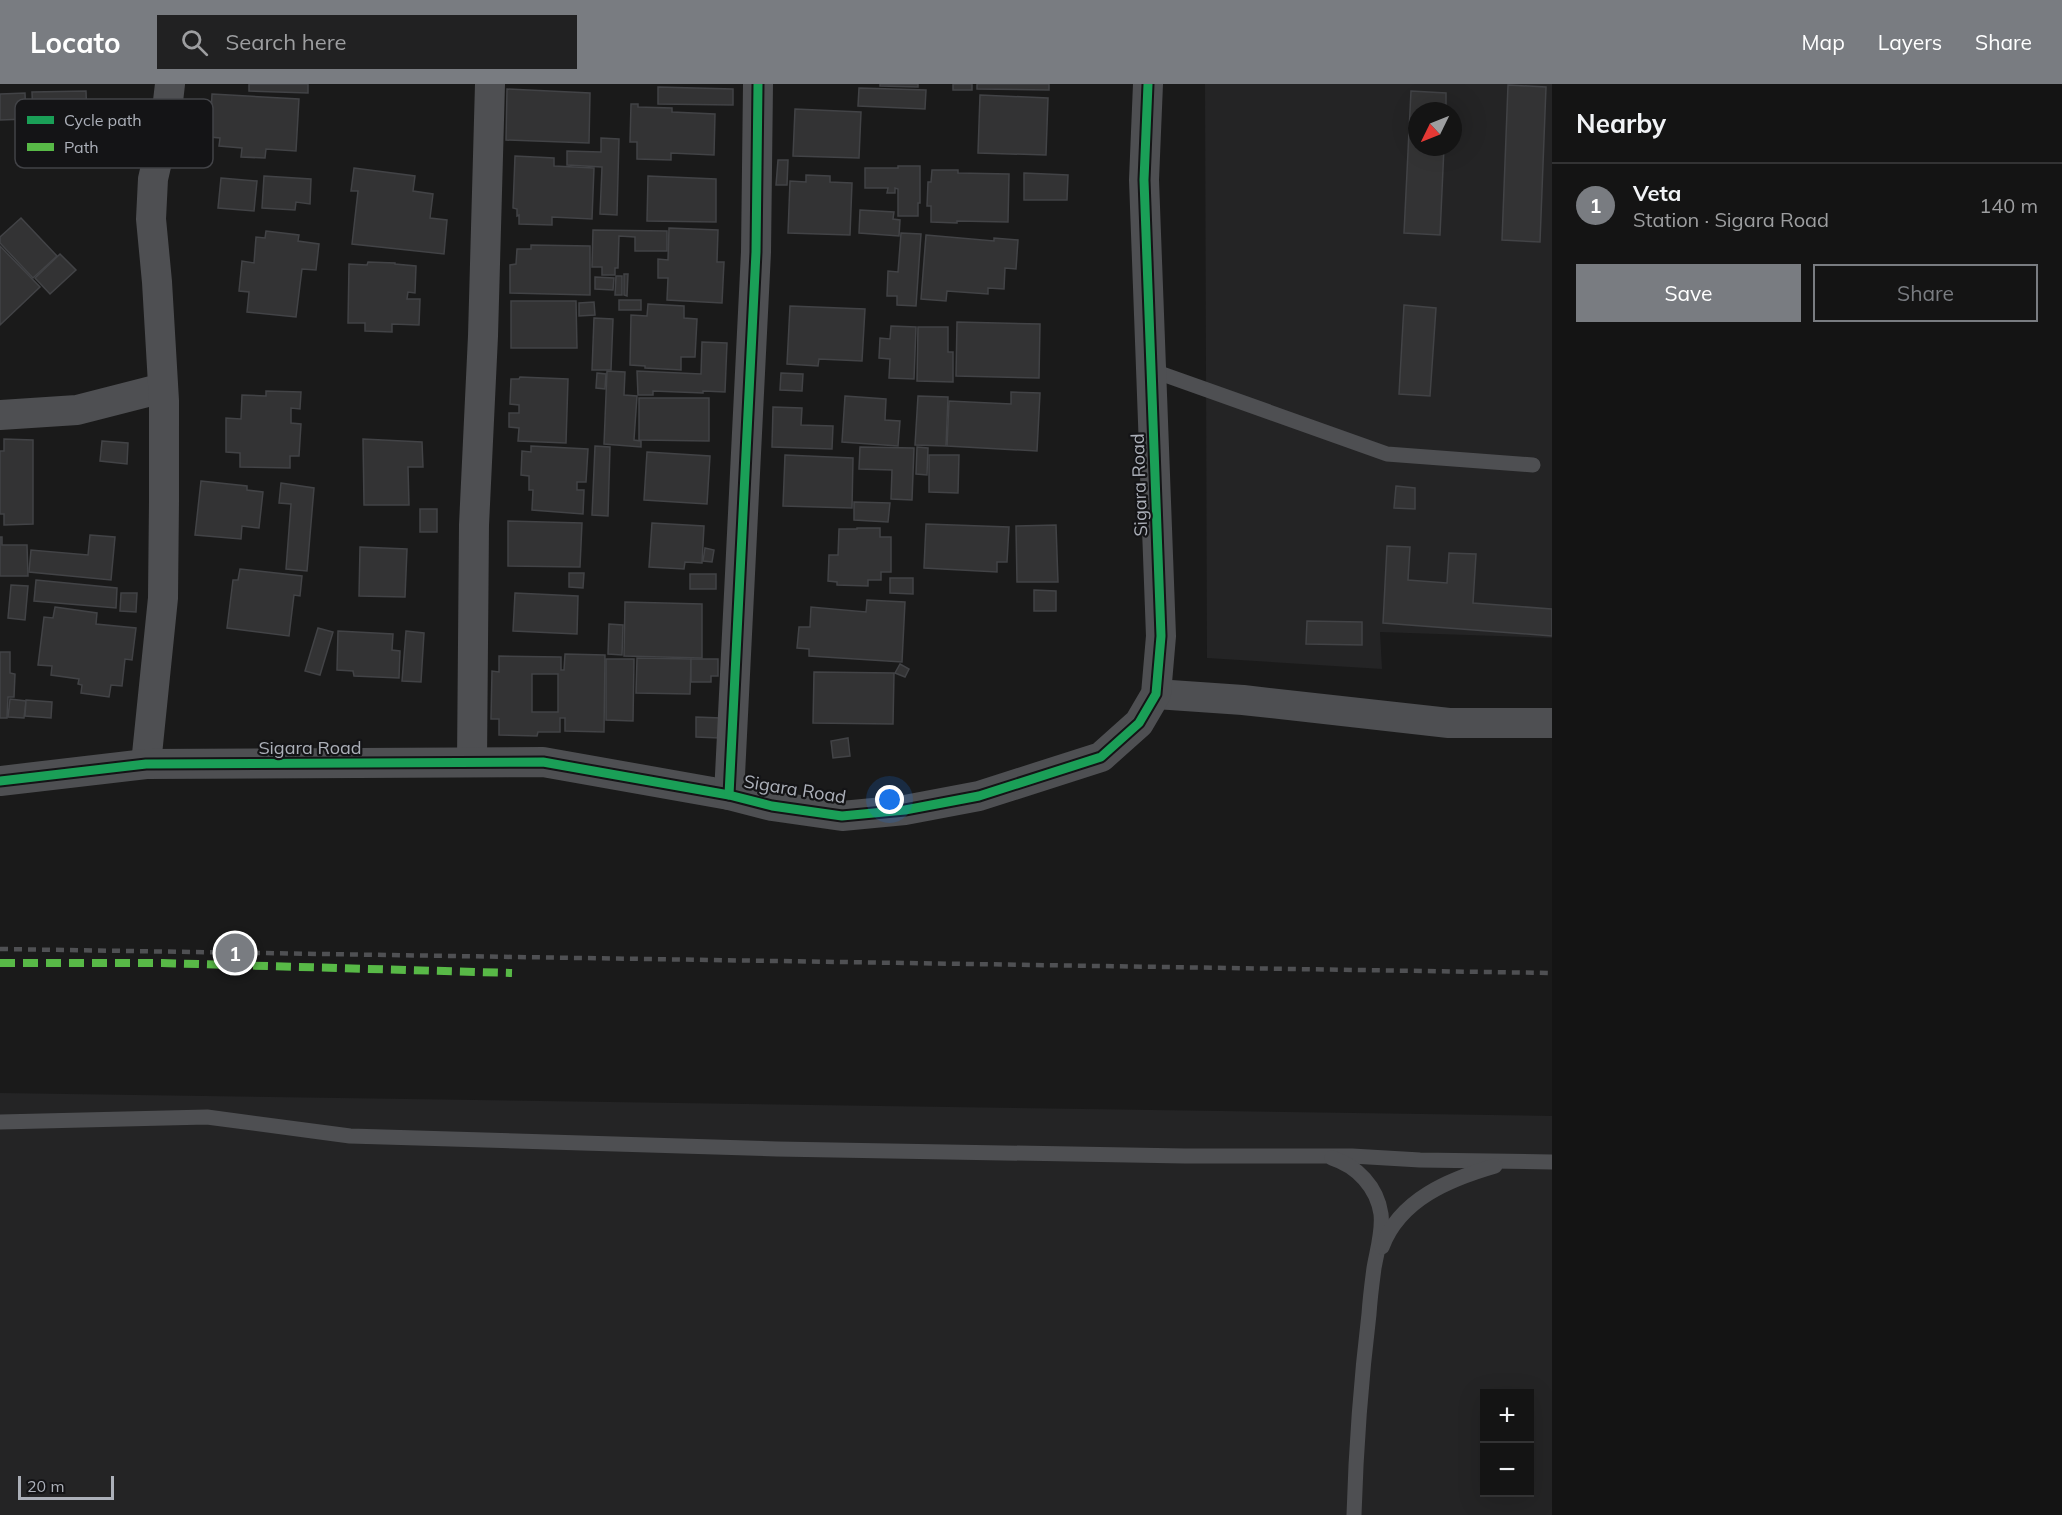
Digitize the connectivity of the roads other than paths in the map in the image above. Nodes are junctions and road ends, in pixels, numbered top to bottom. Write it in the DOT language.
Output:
graph roads {
  1 [pos="170,84"];
  2 [pos="490,84"];
  3 [pos="758,84"];
  4 [pos="1148,84"];
  5 [pos="168,99"];
  6 [pos="156,168"];
  7 [pos="1151,370"];
  8 [pos="163,388"];
  9 [pos="0,415"];
  10 [pos="1533,465"];
  11 [pos="1156,694"];
  12 [pos="1552,723"];
  13 [pos="472,762"];
  14 [pos="146,764"];
  15 [pos="0,781"];
  16 [pos="729,795"];
  17 [pos="0,1122"];
  18 [pos="1324,1156"];
  19 [pos="1511,1161"];
  20 [pos="1552,1162"];
  21 [pos="1374,1269"];
  22 [pos="1354,1515"];
  1 -- 5 [label="street"];
  2 -- 13 [label="street"];
  3 -- 16 [label="street"];
  4 -- 7 [label="street, Sigara Road"];
  6 -- 8 [label="street"];
  7 -- 10 [label="lane"];
  7 -- 11 [label="street, Sigara Road"];
  8 -- 9 [label="street"];
  8 -- 14 [label="street"];
  11 -- 12 [label="street"];
  11 -- 16 [label="street, Sigara Road"];
  13 -- 14 [label="street, Sigara Road"];
  13 -- 16 [label="street, Sigara Road"];
  14 -- 15 [label="street, Sigara Road"];
  17 -- 18 [label="lane"];
  18 -- 19 [label="lane"];
  18 -- 21 [label="lane"];
  19 -- 20 [label="lane"];
  19 -- 21 [label="lane"];
  21 -- 22 [label="lane"];
}
